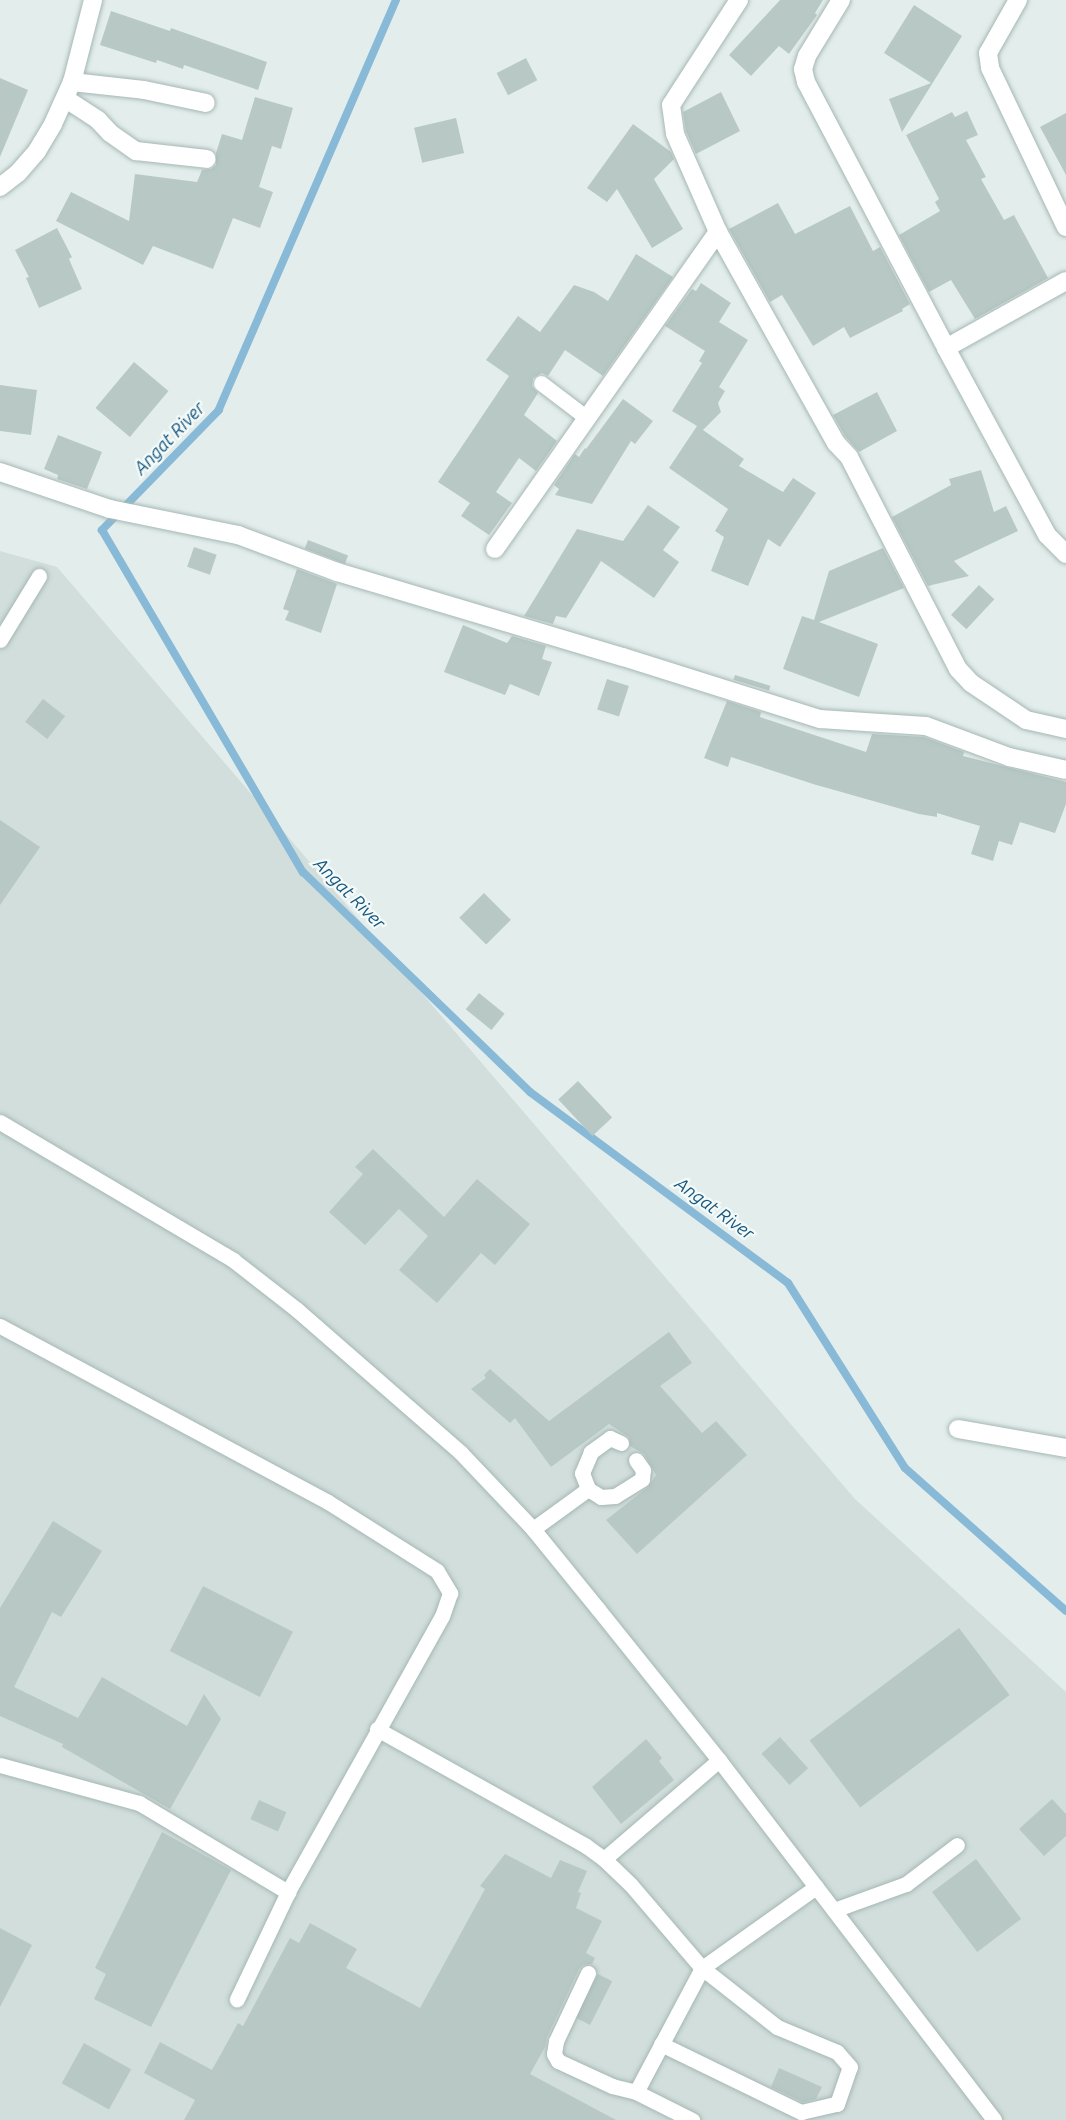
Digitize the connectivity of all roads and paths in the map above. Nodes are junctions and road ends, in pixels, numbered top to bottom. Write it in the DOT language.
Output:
graph roads {
  1 [pos="93,0"];
  2 [pos="739,0"];
  3 [pos="841,0"];
  4 [pos="1018,0"];
  5 [pos="69,91"];
  6 [pos="206,103"];
  7 [pos="207,159"];
  8 [pos="0,187"];
  9 [pos="1066,227"];
  10 [pos="718,232"];
  11 [pos="1066,281"];
  12 [pos="946,348"];
  13 [pos="542,383"];
  14 [pos="587,418"];
  15 [pos="0,472"];
  16 [pos="495,549"];
  17 [pos="1066,554"];
  18 [pos="39,576"];
  19 [pos="0,640"];
  20 [pos="1066,729"];
  21 [pos="1066,770"];
  22 [pos="0,1122"];
  23 [pos="0,1326"];
  24 [pos="958,1429"];
  25 [pos="621,1443"];
  26 [pos="1066,1448"];
  27 [pos="636,1460"];
  28 [pos="588,1489"];
  29 [pos="533,1529"];
  30 [pos="377,1730"];
  31 [pos="719,1760"];
  32 [pos="0,1766"];
  33 [pos="957,1845"];
  34 [pos="604,1859"];
  35 [pos="816,1887"];
  36 [pos="288,1892"];
  37 [pos="834,1910"];
  38 [pos="702,1968"];
  39 [pos="588,1973"];
  40 [pos="237,1998"];
  41 [pos="661,2044"];
  42 [pos="636,2092"];
  43 [pos="692,2120"];
  44 [pos="994,2120"];
  1 -- 5 [label="street"];
  2 -- 10 [label="street"];
  3 -- 12 [label="street"];
  4 -- 9 [label="street"];
  5 -- 6 [label="street"];
  5 -- 7 [label="street"];
  5 -- 8 [label="street"];
  10 -- 14 [label="street"];
  10 -- 20 [label="street"];
  11 -- 12 [label="street"];
  12 -- 17 [label="street"];
  13 -- 14 [label="lane"];
  14 -- 16 [label="street"];
  15 -- 21 [label="street"];
  18 -- 19 [label="lane"];
  22 -- 29 [label="lane"];
  23 -- 30 [label="lane"];
  24 -- 26 [label="street"];
  25 -- 28 [label="lane"];
  27 -- 28 [label="lane"];
  28 -- 29 [label="lane"];
  29 -- 31 [label="lane"];
  30 -- 34 [label="lane"];
  30 -- 36 [label="lane"];
  31 -- 34 [label="lane"];
  31 -- 35 [label="lane"];
  32 -- 36 [label="lane"];
  33 -- 37 [label="lane"];
  34 -- 38 [label="lane"];
  35 -- 37 [label="lane"];
  35 -- 38 [label="lane"];
  36 -- 40 [label="lane"];
  37 -- 44 [label="lane"];
  38 -- 41 [label="lane"];
  38 -- 41 [label="lane"];
  39 -- 42 [label="lane"];
  41 -- 42 [label="lane"];
  42 -- 43 [label="lane"];
}
